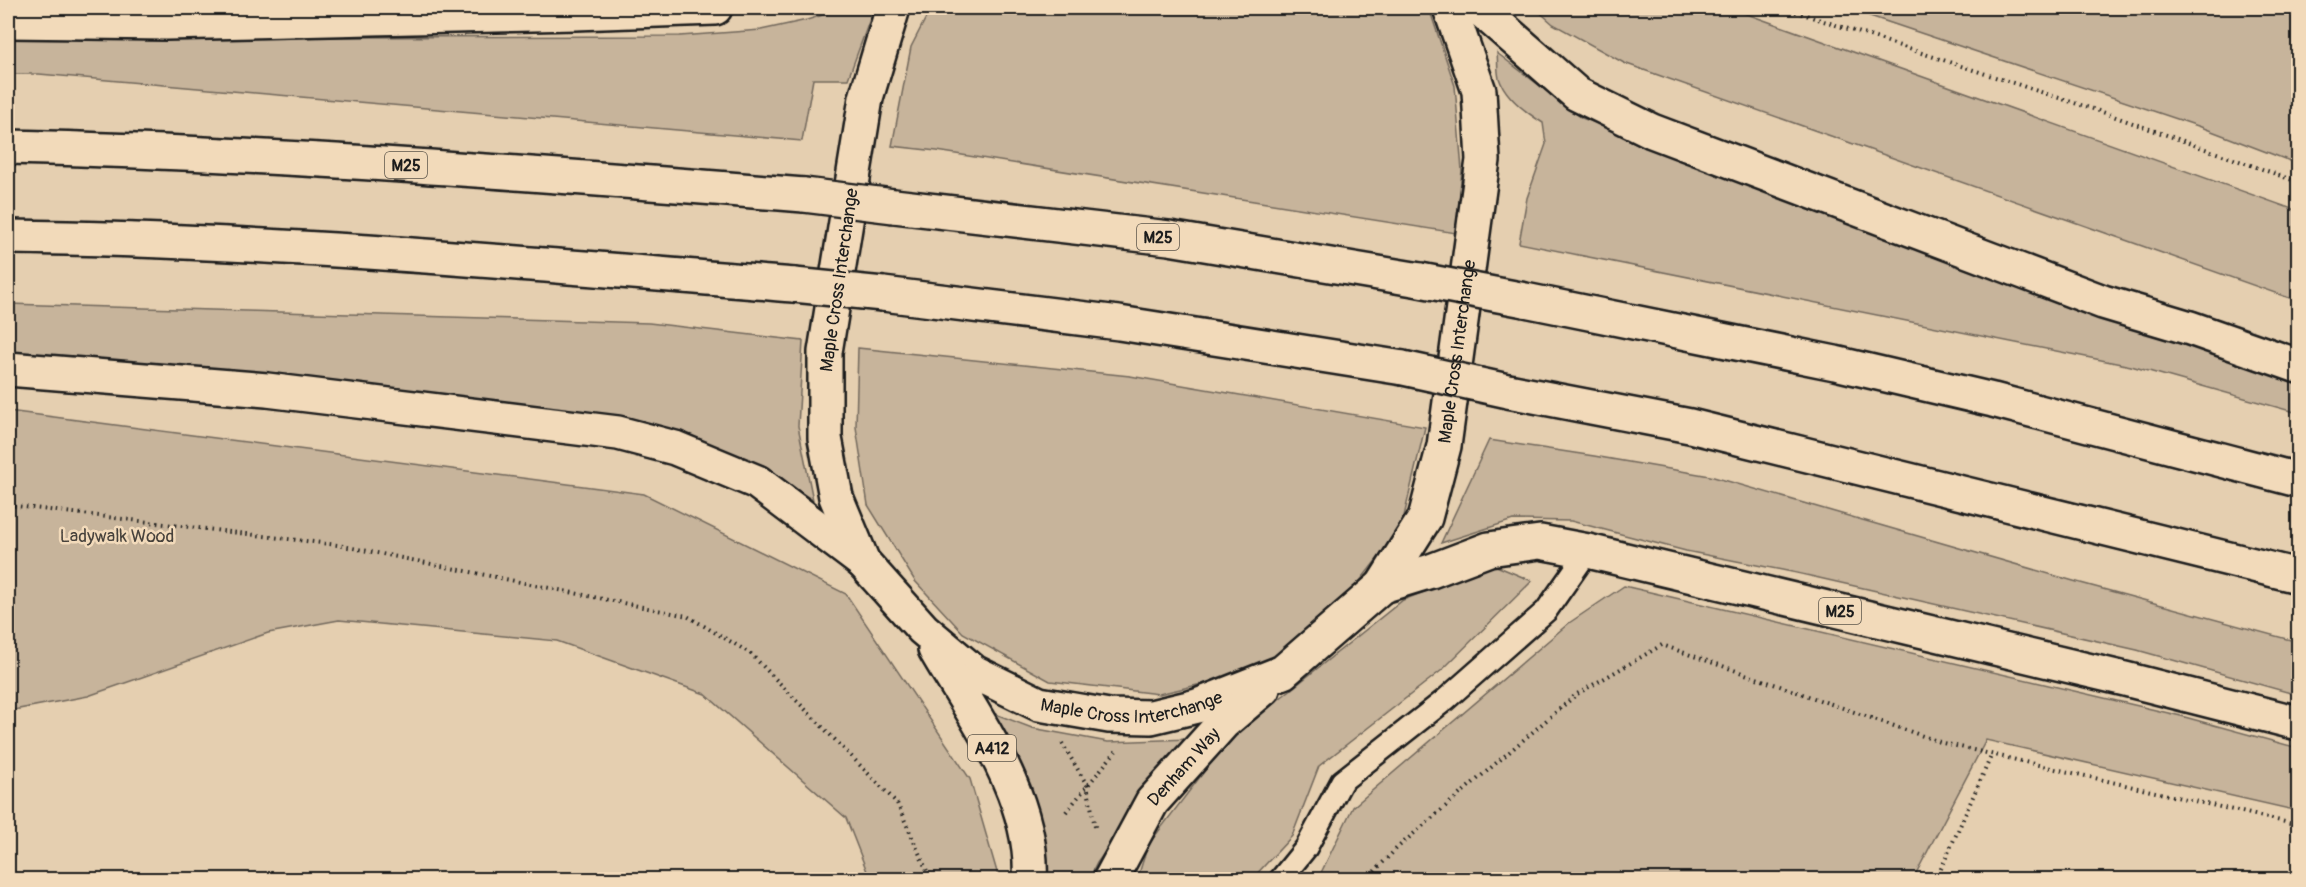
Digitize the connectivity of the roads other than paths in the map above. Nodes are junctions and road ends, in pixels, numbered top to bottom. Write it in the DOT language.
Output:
graph roads {
  1 [pos="715,8"];
  2 [pos="893,8"];
  3 [pos="1450,8"];
  4 [pos="1479,8"];
  5 [pos="8,21"];
  6 [pos="8,147"];
  7 [pos="8,237"];
  8 [pos="2298,366"];
  9 [pos="8,369"];
  10 [pos="2298,480"];
  11 [pos="1588,550"];
  12 [pos="863,562"];
  13 [pos="2298,576"];
  14 [pos="1382,586"];
  15 [pos="923,629"];
  16 [pos="1283,672"];
  17 [pos="2298,723"];
  18 [pos="1030,879"];
  19 [pos="1110,879"];
  20 [pos="1280,879"];
  1 -- 5 [label="main road"];
  2 -- 12 [label="main road, Maple Cross Interchange"];
  3 -- 14 [label="main road, Maple Cross Interchange"];
  4 -- 8 [label="main road"];
  6 -- 10 [label="main road, M25, bridge"];
  7 -- 13 [label="main road, bridge"];
  9 -- 12 [label="main road"];
  11 -- 14 [label="main road, M25"];
  11 -- 17 [label="main road, M25"];
  11 -- 20 [label="lane"];
  12 -- 15 [label="main road, Maple Cross Interchange"];
  14 -- 16 [label="main road, Maple Cross Interchange"];
  15 -- 16 [label="main road, Maple Cross Interchange"];
  15 -- 18 [label="main road, A412"];
  16 -- 19 [label="main road, Denham Way"];
}
